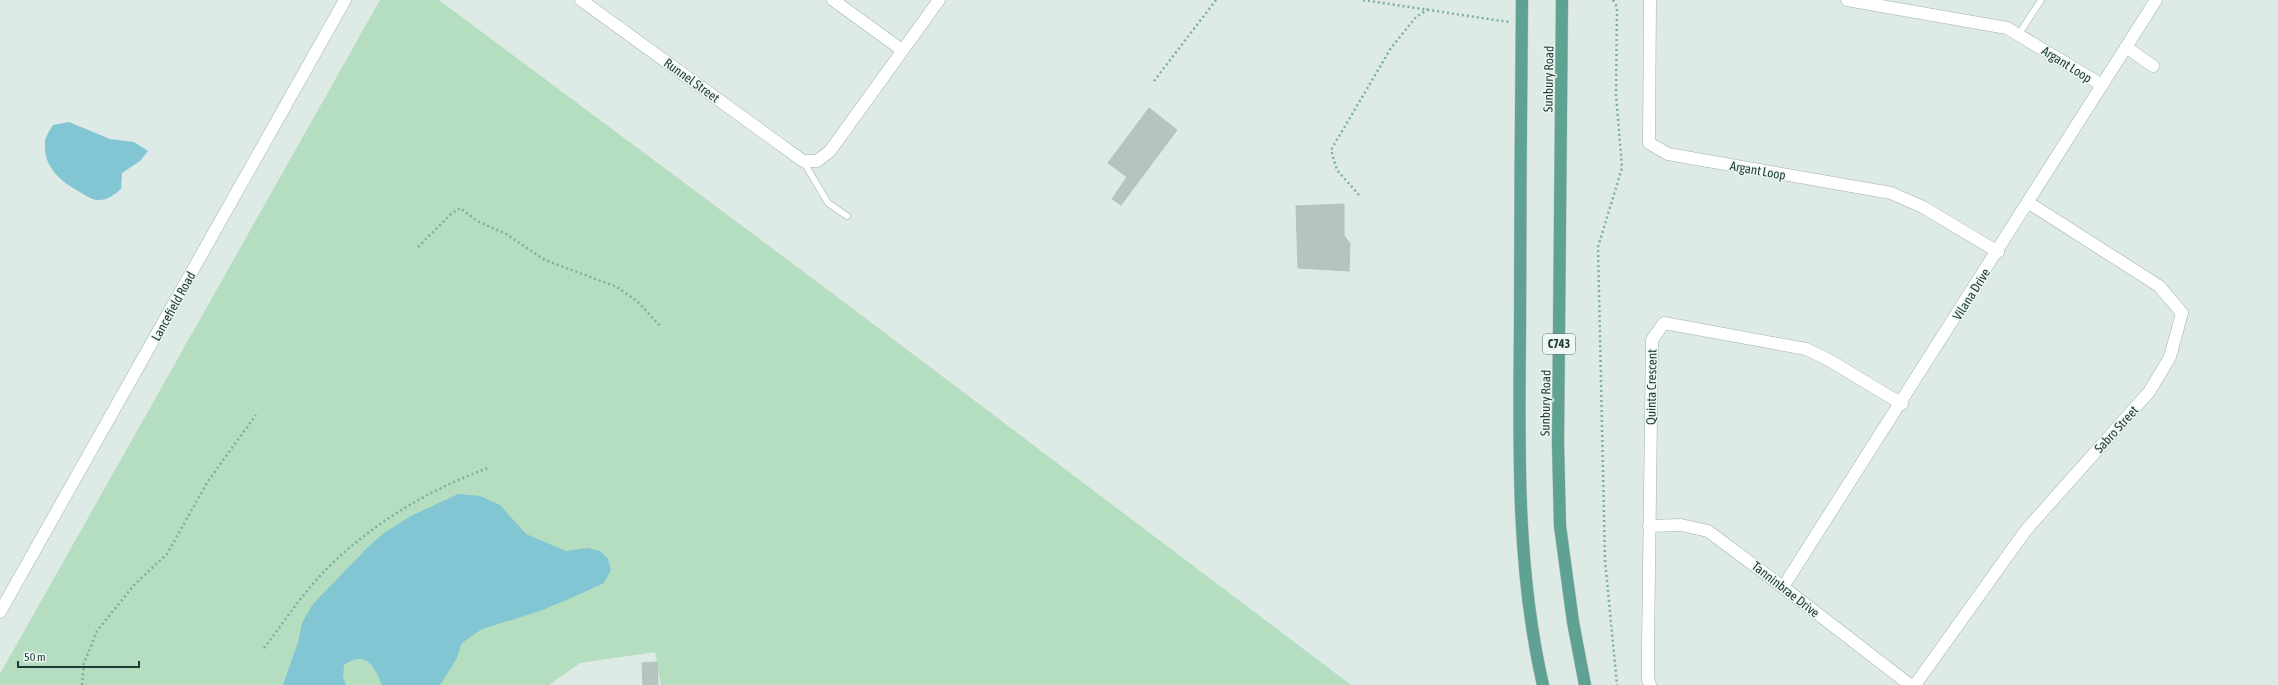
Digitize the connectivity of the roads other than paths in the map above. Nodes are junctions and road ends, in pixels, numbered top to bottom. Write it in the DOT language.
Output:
graph roads {
  1 [pos="345,0"];
  2 [pos="581,0"];
  3 [pos="833,0"];
  4 [pos="939,0"];
  5 [pos="1522,0"];
  6 [pos="1562,0"];
  7 [pos="1650,0"];
  8 [pos="1846,0"];
  9 [pos="2041,0"];
  10 [pos="2156,0"];
  11 [pos="2019,34"];
  12 [pos="2126,48"];
  13 [pos="902,50"];
  14 [pos="2154,66"];
  15 [pos="2102,85"];
  16 [pos="803,161"];
  17 [pos="2029,203"];
  18 [pos="847,216"];
  19 [pos="1998,252"];
  20 [pos="1902,404"];
  21 [pos="1649,526"];
  22 [pos="1783,587"];
  23 [pos="0,612"];
  24 [pos="1544,685"];
  25 [pos="1585,685"];
  26 [pos="1650,685"];
  27 [pos="1910,685"];
  28 [pos="1915,685"];
  1 -- 23 [label="street, Lancefield Road"];
  2 -- 16 [label="street, Runnel Street"];
  3 -- 13 [label="street"];
  4 -- 13 [label="street"];
  5 -- 24 [label="main road, Sunbury Road"];
  6 -- 25 [label="main road, Sunbury Road / C743"];
  7 -- 19 [label="street, Argant Loop"];
  8 -- 11 [label="street, Argant Loop"];
  9 -- 11 [label="lane"];
  10 -- 12 [label="street, Vilana Drive"];
  11 -- 15 [label="street, Argant Loop"];
  12 -- 14 [label="street"];
  12 -- 15 [label="street, Vilana Drive"];
  13 -- 16 [label="street"];
  15 -- 17 [label="street, Vilana Drive"];
  16 -- 18 [label="lane, Runnel Street"];
  17 -- 19 [label="street, Vilana Drive"];
  17 -- 28 [label="street, Sabro Street"];
  19 -- 20 [label="street, Vilana Drive"];
  20 -- 21 [label="street, Quinta Crescent"];
  20 -- 22 [label="street, Vilana Drive"];
  21 -- 22 [label="street, Tanninbrae Drive"];
  21 -- 26 [label="street, Quinta Crescent"];
  22 -- 27 [label="street, Tanninbrae Drive"];
}
